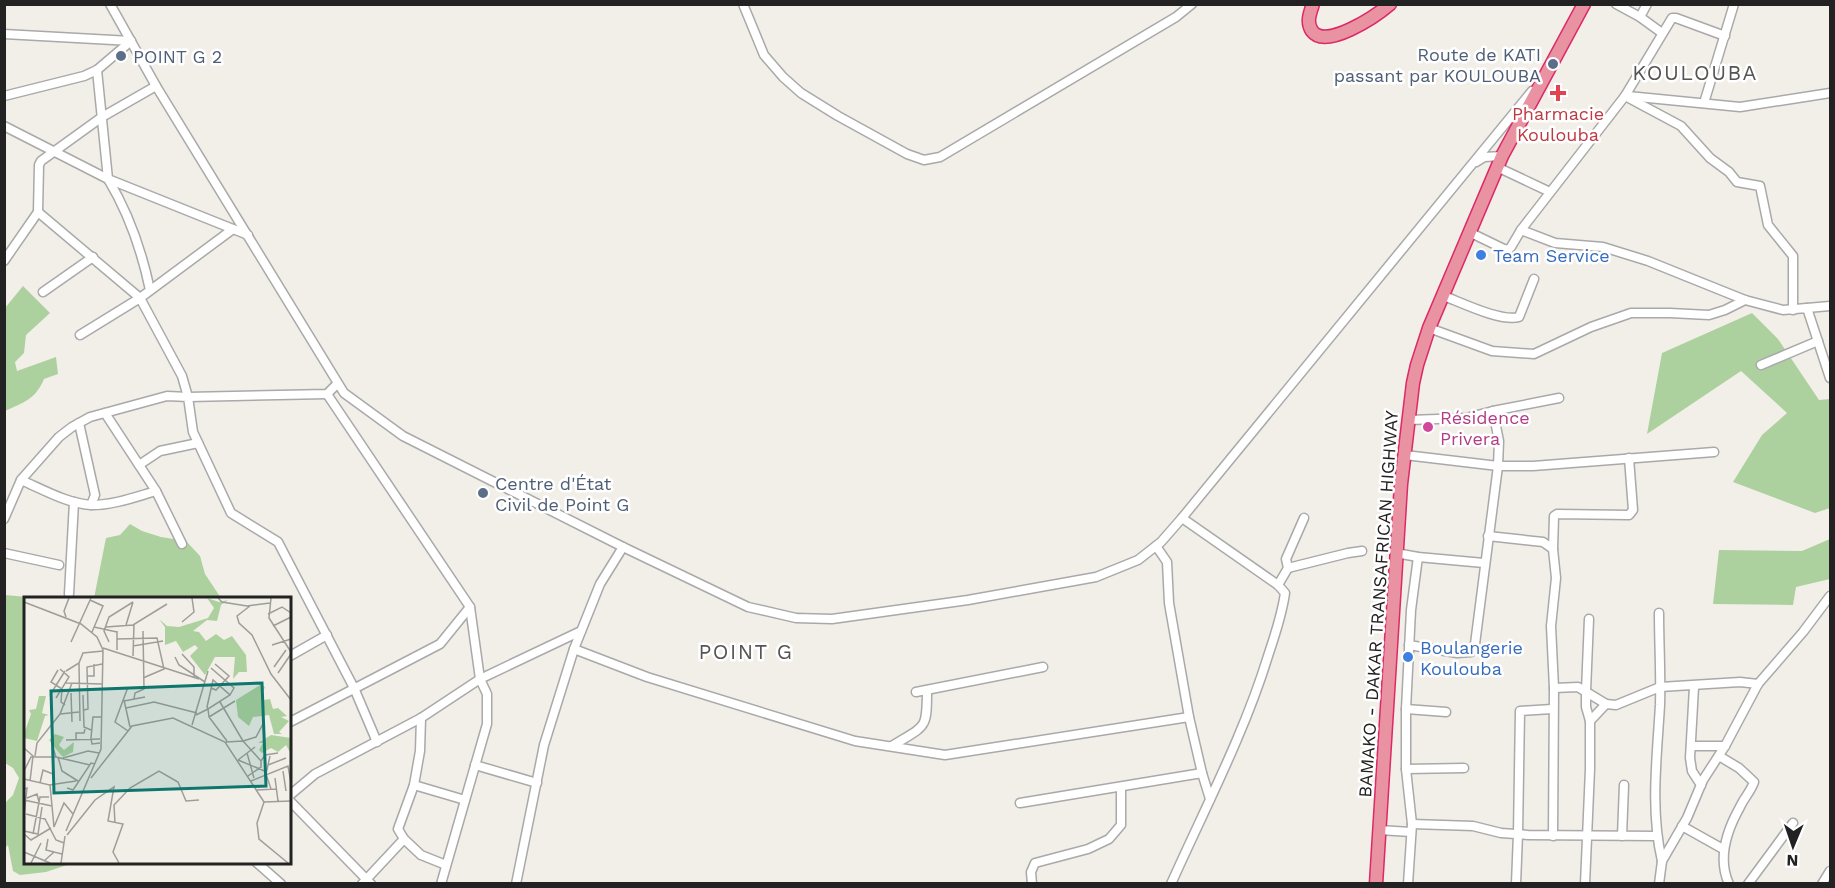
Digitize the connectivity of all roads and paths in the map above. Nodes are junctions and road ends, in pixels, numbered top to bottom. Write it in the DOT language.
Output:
graph roads {
  1 [pos="110,4"];
  2 [pos="743,4"];
  3 [pos="1192,4"];
  4 [pos="1313,4"];
  5 [pos="1390,4"];
  6 [pos="1584,4"];
  7 [pos="1616,4"];
  8 [pos="1647,4"];
  9 [pos="1734,4"];
  10 [pos="1640,17"];
  11 [pos="1662,33"];
  12 [pos="4,34"];
  13 [pos="1725,36"];
  14 [pos="130,41"];
  15 [pos="97,70"];
  16 [pos="1539,84"];
  17 [pos="156,86"];
  18 [pos="1830,93"];
  19 [pos="4,96"];
  20 [pos="1625,96"];
  21 [pos="1704,103"];
  22 [pos="102,117"];
  23 [pos="4,126"];
  24 [pos="56,151"];
  25 [pos="1500,162"];
  26 [pos="1464,172"];
  27 [pos="108,179"];
  28 [pos="1550,192"];
  29 [pos="38,212"];
  30 [pos="233,229"];
  31 [pos="1521,230"];
  32 [pos="1469,231"];
  33 [pos="249,236"];
  34 [pos="93,257"];
  35 [pos="4,261"];
  36 [pos="1534,279"];
  37 [pos="150,290"];
  38 [pos="43,292"];
  39 [pos="1444,296"];
  40 [pos="140,298"];
  41 [pos="1745,300"];
  42 [pos="1830,306"];
  43 [pos="1806,308"];
  44 [pos="1794,310"];
  45 [pos="1429,328"];
  46 [pos="80,335"];
  47 [pos="1818,341"];
  48 [pos="1761,365"];
  49 [pos="1830,378"];
  50 [pos="338,384"];
  51 [pos="327,394"];
  52 [pos="188,396"];
  53 [pos="1559,398"];
  54 [pos="1493,411"];
  55 [pos="105,412"];
  56 [pos="1409,420"];
  57 [pos="79,423"];
  58 [pos="198,443"];
  59 [pos="1714,452"];
  60 [pos="1405,455"];
  61 [pos="1629,458"];
  62 [pos="139,465"];
  63 [pos="1498,466"];
  64 [pos="21,480"];
  65 [pos="156,491"];
  66 [pos="74,502"];
  67 [pos="91,505"];
  68 [pos="1182,518"];
  69 [pos="1304,518"];
  70 [pos="4,519"];
  71 [pos="1488,536"];
  72 [pos="182,544"];
  73 [pos="1156,546"];
  74 [pos="622,547"];
  75 [pos="1553,549"];
  76 [pos="1362,551"];
  77 [pos="4,553"];
  78 [pos="1396,553"];
  79 [pos="1418,557"];
  80 [pos="1484,563"];
  81 [pos="59,566"];
  82 [pos="1288,568"];
  83 [pos="1278,585"];
  84 [pos="69,594"];
  85 [pos="1830,596"];
  86 [pos="470,607"];
  87 [pos="1659,613"];
  88 [pos="1588,620"];
  89 [pos="581,631"];
  90 [pos="327,635"];
  91 [pos="1409,645"];
  92 [pos="574,649"];
  93 [pos="291,655"];
  94 [pos="1043,668"];
  95 [pos="480,679"];
  96 [pos="1758,684"];
  97 [pos="1660,687"];
  98 [pos="1694,687"];
  99 [pos="354,688"];
  100 [pos="1554,688"];
  101 [pos="927,690"];
  102 [pos="1586,691"];
  103 [pos="916,692"];
  104 [pos="1606,704"];
  105 [pos="1406,709"];
  106 [pos="1552,709"];
  107 [pos="1446,712"];
  108 [pos="1189,717"];
  109 [pos="421,718"];
  110 [pos="291,721"];
  111 [pos="1590,721"];
  112 [pos="377,741"];
  113 [pos="892,746"];
  114 [pos="1691,746"];
  115 [pos="1725,746"];
  116 [pos="1719,756"];
  117 [pos="475,765"];
  118 [pos="1464,768"];
  119 [pos="1406,769"];
  120 [pos="1202,773"];
  121 [pos="537,783"];
  122 [pos="414,785"];
  123 [pos="1624,785"];
  124 [pos="1701,785"];
  125 [pos="1121,787"];
  126 [pos="291,794"];
  127 [pos="1210,799"];
  128 [pos="465,800"];
  129 [pos="291,802"];
  130 [pos="1020,803"];
  131 [pos="1793,823"];
  132 [pos="1682,826"];
  133 [pos="1411,828"];
  134 [pos="1379,830"];
  135 [pos="1518,834"];
  136 [pos="1553,836"];
  137 [pos="1622,836"];
  138 [pos="1656,836"];
  139 [pos="1586,837"];
  140 [pos="404,839"];
  141 [pos="1723,849"];
  142 [pos="1662,861"];
  143 [pos="258,864"];
  144 [pos="446,865"];
  145 [pos="1830,871"];
  146 [pos="366,882"];
  147 [pos="281,884"];
  148 [pos="441,884"];
  149 [pos="516,884"];
  150 [pos="1032,884"];
  151 [pos="1171,884"];
  152 [pos="1376,884"];
  153 [pos="1408,884"];
  154 [pos="1515,884"];
  155 [pos="1585,884"];
  156 [pos="1659,884"];
  157 [pos="1729,884"];
  158 [pos="1748,884"];
  159 [pos="1822,884"];
  1 -- 14 [label="street"];
  2 -- 3 [label="street"];
  4 -- 5 [label="highway"];
  6 -- 16 [label="highway, BAMAKO - DAKAR TRANSAFRICAN HIGHWAY"];
  7 -- 10 [label="street"];
  8 -- 10 [label="street"];
  9 -- 13 [label="street"];
  10 -- 11 [label="street"];
  11 -- 13 [label="street"];
  11 -- 20 [label="street"];
  12 -- 14 [label="street"];
  13 -- 21 [label="street"];
  14 -- 15 [label="street"];
  14 -- 17 [label="street"];
  15 -- 19 [label="street"];
  15 -- 22 [label="street"];
  16 -- 25 [label="highway, BAMAKO - DAKAR TRANSAFRICAN HIGHWAY"];
  16 -- 26 [label="street"];
  17 -- 22 [label="street"];
  17 -- 33 [label="street"];
  18 -- 21 [label="street"];
  20 -- 21 [label="street"];
  20 -- 28 [label="street"];
  20 -- 44 [label="street"];
  22 -- 24 [label="street"];
  22 -- 27 [label="street"];
  23 -- 24 [label="street"];
  24 -- 27 [label="street"];
  24 -- 29 [label="street"];
  25 -- 26 [label="street"];
  25 -- 28 [label="street"];
  25 -- 32 [label="highway, BAMAKO - DAKAR TRANSAFRICAN HIGHWAY"];
  26 -- 68 [label="street"];
  27 -- 30 [label="street"];
  27 -- 37 [label="street"];
  28 -- 31 [label="street"];
  29 -- 34 [label="street"];
  29 -- 35 [label="street"];
  30 -- 33 [label="street"];
  30 -- 37 [label="street"];
  31 -- 32 [label="street"];
  31 -- 41 [label="street"];
  32 -- 39 [label="highway, BAMAKO - DAKAR TRANSAFRICAN HIGHWAY"];
  33 -- 50 [label="street"];
  34 -- 38 [label="street"];
  34 -- 40 [label="street"];
  36 -- 39 [label="street"];
  37 -- 40 [label="street"];
  39 -- 45 [label="highway, BAMAKO - DAKAR TRANSAFRICAN HIGHWAY"];
  40 -- 46 [label="street"];
  40 -- 52 [label="street"];
  41 -- 44 [label="street"];
  41 -- 45 [label="street"];
  42 -- 43 [label="street"];
  43 -- 44 [label="street"];
  43 -- 47 [label="street"];
  45 -- 56 [label="highway, BAMAKO - DAKAR TRANSAFRICAN HIGHWAY"];
  47 -- 48 [label="street"];
  47 -- 49 [label="street"];
  50 -- 51 [label="street"];
  50 -- 74 [label="street"];
  51 -- 52 [label="street"];
  51 -- 86 [label="street"];
  52 -- 55 [label="street"];
  52 -- 58 [label="street"];
  53 -- 54 [label="street"];
  54 -- 56 [label="street"];
  54 -- 63 [label="street"];
  55 -- 57 [label="street"];
  55 -- 62 [label="street"];
  56 -- 60 [label="highway, BAMAKO - DAKAR TRANSAFRICAN HIGHWAY"];
  57 -- 64 [label="street"];
  57 -- 67 [label="street"];
  58 -- 62 [label="street"];
  58 -- 90 [label="street"];
  59 -- 61 [label="street"];
  60 -- 63 [label="street"];
  60 -- 78 [label="highway, BAMAKO - DAKAR TRANSAFRICAN HIGHWAY"];
  61 -- 63 [label="street"];
  61 -- 75 [label="street"];
  62 -- 65 [label="street"];
  63 -- 71 [label="street"];
  64 -- 66 [label="street"];
  64 -- 70 [label="street"];
  65 -- 67 [label="street"];
  65 -- 72 [label="street"];
  66 -- 67 [label="street"];
  66 -- 84 [label="street"];
  68 -- 73 [label="street"];
  68 -- 83 [label="street"];
  69 -- 82 [label="street"];
  71 -- 75 [label="street"];
  71 -- 80 [label="street"];
  73 -- 74 [label="street"];
  73 -- 108 [label="street"];
  74 -- 89 [label="street"];
  75 -- 100 [label="street"];
  76 -- 82 [label="street"];
  77 -- 81 [label="street"];
  78 -- 79 [label="street"];
  78 -- 134 [label="highway, BAMAKO - DAKAR TRANSAFRICAN HIGHWAY"];
  79 -- 80 [label="street"];
  79 -- 91 [label="street"];
  80 -- 91 [label="street"];
  82 -- 83 [label="street"];
  83 -- 127 [label="street"];
  85 -- 96 [label="street"];
  86 -- 95 [label="street"];
  86 -- 99 [label="street"];
  87 -- 97 [label="street"];
  88 -- 102 [label="street"];
  89 -- 92 [label="street"];
  89 -- 95 [label="street"];
  90 -- 93 [label="street"];
  90 -- 99 [label="street"];
  91 -- 105 [label="street"];
  92 -- 113 [label="street"];
  92 -- 121 [label="street"];
  94 -- 101 [label="street"];
  95 -- 109 [label="street"];
  95 -- 117 [label="street"];
  96 -- 98 [label="street"];
  96 -- 115 [label="street"];
  97 -- 98 [label="street"];
  97 -- 104 [label="street"];
  97 -- 138 [label="street"];
  98 -- 114 [label="street"];
  99 -- 110 [label="street"];
  99 -- 112 [label="street"];
  100 -- 102 [label="street"];
  100 -- 106 [label="street"];
  101 -- 103 [label="street"];
  101 -- 113 [label="street"];
  102 -- 104 [label="street"];
  102 -- 111 [label="street"];
  104 -- 111 [label="street"];
  105 -- 107 [label="street"];
  105 -- 119 [label="street"];
  106 -- 135 [label="street"];
  106 -- 136 [label="street"];
  108 -- 113 [label="street"];
  108 -- 120 [label="street"];
  109 -- 112 [label="street"];
  109 -- 122 [label="street"];
  111 -- 139 [label="street"];
  112 -- 126 [label="street"];
  114 -- 115 [label="street"];
  114 -- 124 [label="street"];
  115 -- 116 [label="street"];
  116 -- 124 [label="street"];
  116 -- 141 [label="street"];
  117 -- 121 [label="street"];
  117 -- 128 [label="street"];
  118 -- 119 [label="street"];
  119 -- 133 [label="street"];
  120 -- 125 [label="street"];
  120 -- 127 [label="street"];
  121 -- 149 [label="street"];
  122 -- 128 [label="street"];
  122 -- 140 [label="street"];
  123 -- 137 [label="street"];
  124 -- 132 [label="street"];
  125 -- 130 [label="street"];
  125 -- 150 [label="street"];
  127 -- 151 [label="street"];
  128 -- 144 [label="street"];
  129 -- 146 [label="street"];
  131 -- 158 [label="street"];
  132 -- 141 [label="street"];
  132 -- 142 [label="street"];
  133 -- 134 [label="street"];
  133 -- 135 [label="street"];
  133 -- 153 [label="street"];
  134 -- 152 [label="highway, BAMAKO - DAKAR TRANSAFRICAN HIGHWAY"];
  135 -- 136 [label="street"];
  135 -- 154 [label="street"];
  136 -- 139 [label="street"];
  137 -- 138 [label="street"];
  137 -- 139 [label="street"];
  138 -- 142 [label="street"];
  139 -- 155 [label="street"];
  140 -- 144 [label="street"];
  140 -- 146 [label="street"];
  141 -- 157 [label="street"];
  142 -- 156 [label="street"];
  143 -- 147 [label="street"];
  144 -- 148 [label="street"];
  145 -- 159 [label="street"];
}
